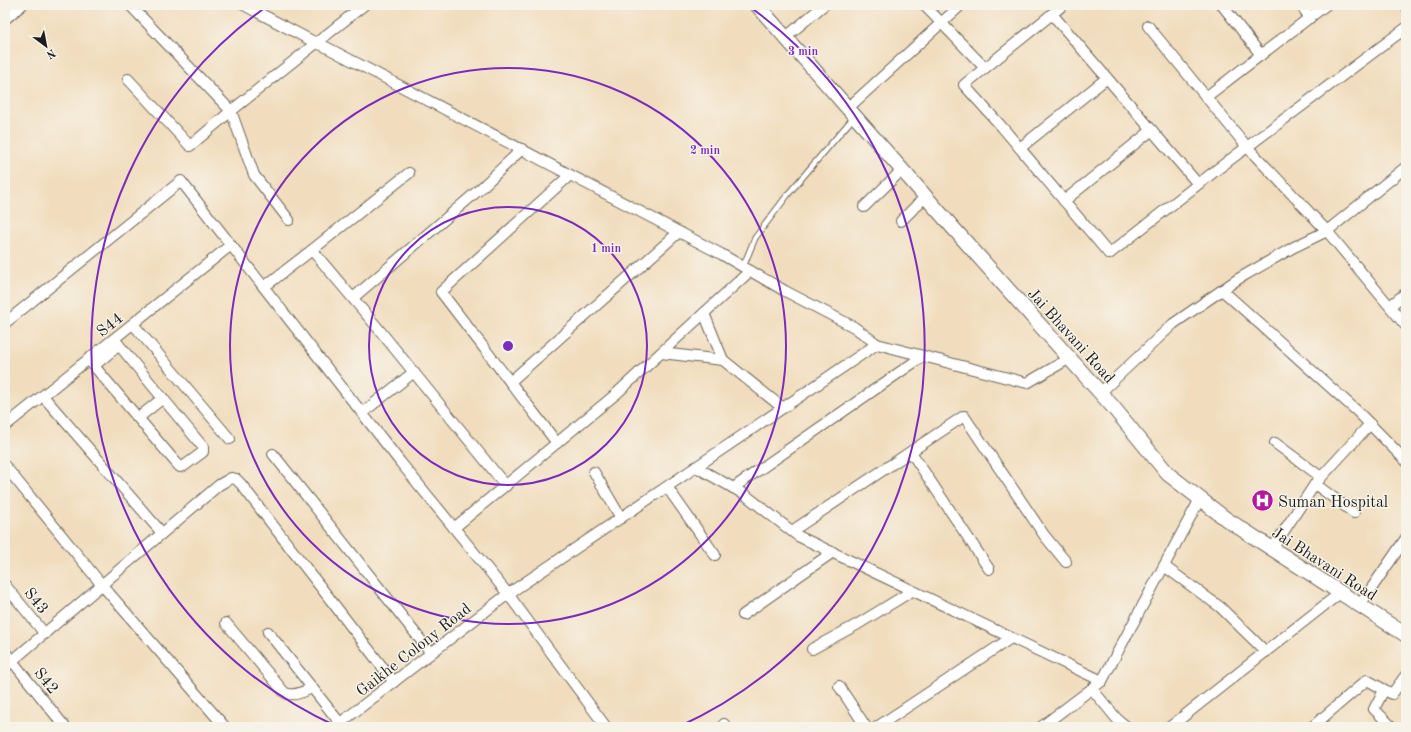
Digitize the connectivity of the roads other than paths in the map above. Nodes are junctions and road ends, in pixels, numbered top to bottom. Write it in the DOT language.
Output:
graph roads {
  1 [pos="22,5"];
  2 [pos="130,5"];
  3 [pos="244,5"];
  4 [pos="364,5"];
  5 [pos="758,5"];
  6 [pos="824,5"];
  7 [pos="924,5"];
  8 [pos="962,5"];
  9 [pos="1063,5"];
  10 [pos="1222,5"];
  11 [pos="1301,5"];
  12 [pos="1326,5"];
  13 [pos="1052,14"];
  14 [pos="1310,18"];
  15 [pos="5,19"];
  16 [pos="941,23"];
  17 [pos="1148,26"];
  18 [pos="1406,28"];
  19 [pos="786,37"];
  20 [pos="316,43"];
  21 [pos="1261,55"];
  22 [pos="985,68"];
  23 [pos="1107,78"];
  24 [pos="128,79"];
  25 [pos="1206,97"];
  26 [pos="231,111"];
  27 [pos="851,112"];
  28 [pos="1152,130"];
  29 [pos="1020,148"];
  30 [pos="1248,148"];
  31 [pos="522,149"];
  32 [pos="1406,167"];
  33 [pos="902,170"];
  34 [pos="409,173"];
  35 [pos="570,175"];
  36 [pos="1198,184"];
  37 [pos="925,197"];
  38 [pos="1064,201"];
  39 [pos="864,207"];
  40 [pos="289,220"];
  41 [pos="901,221"];
  42 [pos="1327,231"];
  43 [pos="679,232"];
  44 [pos="231,245"];
  45 [pos="312,250"];
  46 [pos="747,269"];
  47 [pos="264,287"];
  48 [pos="1222,290"];
  49 [pos="1406,293"];
  50 [pos="353,298"];
  51 [pos="1390,306"];
  52 [pos="704,313"];
  53 [pos="5,323"];
  54 [pos="133,324"];
  55 [pos="1406,326"];
  56 [pos="117,342"];
  57 [pos="877,344"];
  58 [pos="661,353"];
  59 [pos="923,356"];
  60 [pos="1070,358"];
  61 [pos="723,360"];
  62 [pos="91,363"];
  63 [pos="414,372"];
  64 [pos="510,382"];
  65 [pos="1100,393"];
  66 [pos="43,396"];
  67 [pos="163,398"];
  68 [pos="783,408"];
  69 [pos="362,413"];
  70 [pos="138,418"];
  71 [pos="1370,424"];
  72 [pos="5,426"];
  73 [pos="230,439"];
  74 [pos="557,443"];
  75 [pos="1275,443"];
  76 [pos="911,452"];
  77 [pos="273,454"];
  78 [pos="1406,461"];
  79 [pos="5,466"];
  80 [pos="696,467"];
  81 [pos="594,472"];
  82 [pos="1318,481"];
  83 [pos="506,486"];
  84 [pos="667,487"];
  85 [pos="733,488"];
  86 [pos="1200,498"];
  87 [pos="1354,513"];
  88 [pos="621,518"];
  89 [pos="454,528"];
  90 [pos="792,531"];
  91 [pos="162,533"];
  92 [pos="1406,538"];
  93 [pos="1272,549"];
  94 [pos="833,552"];
  95 [pos="715,555"];
  96 [pos="1066,562"];
  97 [pos="1164,566"];
  98 [pos="989,569"];
  99 [pos="5,585"];
  100 [pos="102,585"];
  101 [pos="912,591"];
  102 [pos="1340,593"];
  103 [pos="508,594"];
  104 [pos="1360,605"];
  105 [pos="743,615"];
  106 [pos="226,623"];
  107 [pos="268,632"];
  108 [pos="45,634"];
  109 [pos="1406,635"];
  110 [pos="1011,638"];
  111 [pos="812,649"];
  112 [pos="5,652"];
  113 [pos="1266,652"];
  114 [pos="431,653"];
  115 [pos="9,664"];
  116 [pos="1406,675"];
  117 [pos="1102,681"];
  118 [pos="394,682"];
  119 [pos="839,686"];
  120 [pos="312,688"];
  121 [pos="1092,689"];
  122 [pos="1384,690"];
  123 [pos="338,725"];
  124 [pos="65,727"];
  125 [pos="224,727"];
  126 [pos="606,727"];
  127 [pos="866,727"];
  128 [pos="877,727"];
  129 [pos="1041,727"];
  130 [pos="1127,727"];
  131 [pos="1170,727"];
  132 [pos="1312,727"];
  133 [pos="1392,727"];
  1 -- 15 [label="street"];
  2 -- 26 [label="street"];
  3 -- 20 [label="street"];
  4 -- 20 [label="street"];
  5 -- 19 [label="street, Jai Bhavani Road"];
  6 -- 19 [label="street"];
  7 -- 16 [label="street"];
  8 -- 16 [label="street"];
  9 -- 13 [label="street"];
  10 -- 21 [label="street"];
  11 -- 14 [label="street"];
  12 -- 14 [label="street"];
  13 -- 22 [label="street"];
  13 -- 23 [label="street"];
  14 -- 21 [label="street"];
  16 -- 22 [label="street"];
  16 -- 27 [label="street"];
  17 -- 25 [label="street"];
  18 -- 30 [label="street"];
  19 -- 27 [label="street, Jai Bhavani Road"];
  20 -- 26 [label="street"];
  20 -- 31 [label="street"];
  21 -- 25 [label="street"];
  22 -- 29 [label="street"];
  23 -- 28 [label="street"];
  23 -- 29 [label="street"];
  24 -- 26 [label="street"];
  25 -- 30 [label="street"];
  26 -- 40 [label="street"];
  27 -- 33 [label="street, Jai Bhavani Road"];
  27 -- 46 [label="lane"];
  28 -- 36 [label="street"];
  28 -- 38 [label="street"];
  29 -- 38 [label="street"];
  30 -- 36 [label="street"];
  30 -- 42 [label="street"];
  31 -- 35 [label="street"];
  31 -- 50 [label="street"];
  32 -- 42 [label="street"];
  33 -- 37 [label="street, Jai Bhavani Road"];
  33 -- 39 [label="street"];
  34 -- 45 [label="street"];
  35 -- 43 [label="street"];
  35 -- 64 [label="street"];
  36 -- 38 [label="street"];
  37 -- 41 [label="street"];
  37 -- 60 [label="street, Jai Bhavani Road"];
  42 -- 48 [label="street"];
  42 -- 51 [label="street"];
  43 -- 46 [label="street"];
  43 -- 64 [label="street"];
  44 -- 47 [label="street"];
  44 -- 53 [label="street"];
  44 -- 54 [label="street, S44"];
  45 -- 47 [label="street"];
  45 -- 50 [label="street"];
  46 -- 52 [label="street"];
  46 -- 57 [label="street"];
  47 -- 69 [label="street"];
  48 -- 65 [label="street"];
  48 -- 71 [label="street"];
  49 -- 51 [label="street"];
  50 -- 63 [label="street"];
  51 -- 55 [label="street"];
  52 -- 58 [label="street"];
  52 -- 61 [label="street"];
  54 -- 56 [label="street, S44"];
  54 -- 73 [label="street"];
  56 -- 62 [label="street, S44"];
  56 -- 67 [label="street"];
  57 -- 59 [label="street"];
  57 -- 68 [label="street, Gaikhe Colony Road"];
  58 -- 61 [label="street"];
  58 -- 74 [label="street"];
  59 -- 60 [label="street"];
  59 -- 85 [label="street"];
  60 -- 65 [label="street, Jai Bhavani Road"];
  61 -- 68 [label="street"];
  62 -- 66 [label="street, S44"];
  62 -- 70 [label="street"];
  63 -- 69 [label="street"];
  63 -- 83 [label="street"];
  64 -- 74 [label="street"];
  65 -- 86 [label="street, Jai Bhavani Road"];
  66 -- 72 [label="street, S44"];
  66 -- 91 [label="street"];
  67 -- 70 [label="street"];
  67 -- 70 [label="street"];
  68 -- 80 [label="street, Gaikhe Colony Road"];
  69 -- 89 [label="street"];
  71 -- 78 [label="street"];
  71 -- 82 [label="street"];
  74 -- 83 [label="street"];
  75 -- 82 [label="street"];
  76 -- 90 [label="street"];
  76 -- 96 [label="street"];
  76 -- 98 [label="street"];
  77 -- 114 [label="street"];
  79 -- 100 [label="street"];
  80 -- 84 [label="street, Gaikhe Colony Road"];
  80 -- 85 [label="street"];
  81 -- 88 [label="street"];
  82 -- 87 [label="street"];
  82 -- 93 [label="street"];
  83 -- 89 [label="street"];
  84 -- 88 [label="street, Gaikhe Colony Road"];
  84 -- 95 [label="street"];
  85 -- 90 [label="street"];
  86 -- 93 [label="street, Jai Bhavani Road"];
  86 -- 97 [label="street"];
  88 -- 103 [label="street, Gaikhe Colony Road"];
  89 -- 103 [label="street"];
  90 -- 94 [label="street"];
  91 -- 100 [label="street"];
  91 -- 118 [label="street"];
  92 -- 104 [label="street"];
  93 -- 102 [label="street, Jai Bhavani Road"];
  94 -- 101 [label="street"];
  94 -- 105 [label="street"];
  97 -- 113 [label="street"];
  97 -- 117 [label="street"];
  99 -- 108 [label="street, S43"];
  100 -- 108 [label="street"];
  100 -- 125 [label="street"];
  101 -- 110 [label="street"];
  101 -- 111 [label="street"];
  102 -- 104 [label="street, Jai Bhavani Road"];
  102 -- 113 [label="street"];
  103 -- 114 [label="street, Gaikhe Colony Road"];
  103 -- 126 [label="street"];
  104 -- 109 [label="street, Jai Bhavani Road"];
  106 -- 120 [label="street"];
  107 -- 120 [label="street"];
  108 -- 115 [label="street"];
  110 -- 117 [label="street"];
  110 -- 128 [label="street"];
  112 -- 115 [label="street, S42"];
  113 -- 131 [label="street"];
  114 -- 118 [label="street, Gaikhe Colony Road"];
  115 -- 124 [label="street, S42"];
  116 -- 122 [label="street"];
  117 -- 121 [label="street"];
  118 -- 123 [label="street, Gaikhe Colony Road"];
  119 -- 127 [label="street"];
  120 -- 123 [label="street"];
  121 -- 129 [label="street"];
  121 -- 130 [label="street"];
  122 -- 132 [label="street"];
  122 -- 133 [label="street"];
}
